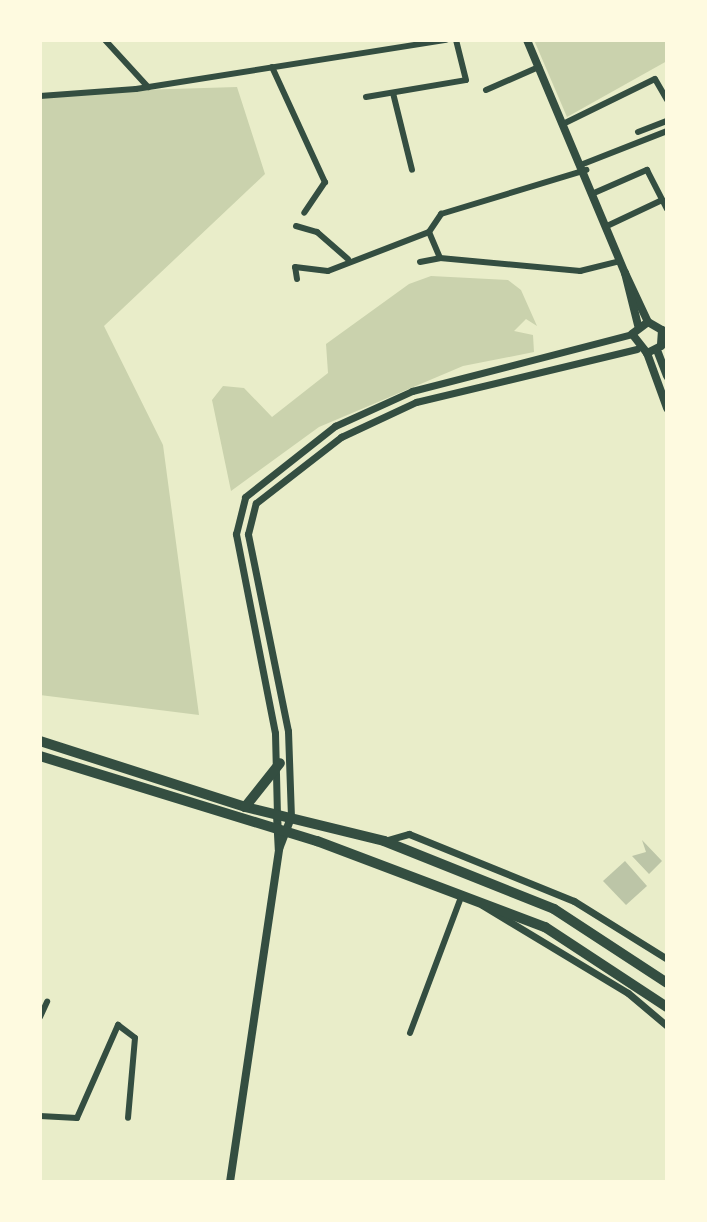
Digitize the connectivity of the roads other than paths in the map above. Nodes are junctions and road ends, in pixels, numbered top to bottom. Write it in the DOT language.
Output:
graph roads {
  1 [pos="105,40"];
  2 [pos="446,40"];
  3 [pos="456,40"];
  4 [pos="527,40"];
  5 [pos="272,67"];
  6 [pos="539,67"];
  7 [pos="148,87"];
  8 [pos="486,90"];
  9 [pos="393,93"];
  10 [pos="40,96"];
  11 [pos="366,97"];
  12 [pos="667,100"];
  13 [pos="667,121"];
  14 [pos="565,123"];
  15 [pos="667,131"];
  16 [pos="638,132"];
  17 [pos="584,167"];
  18 [pos="412,170"];
  19 [pos="594,193"];
  20 [pos="662,200"];
  21 [pos="667,209"];
  22 [pos="304,213"];
  23 [pos="296,226"];
  24 [pos="607,226"];
  25 [pos="429,232"];
  26 [pos="440,258"];
  27 [pos="348,259"];
  28 [pos="620,261"];
  29 [pos="420,262"];
  30 [pos="625,273"];
  31 [pos="297,279"];
  32 [pos="648,322"];
  33 [pos="638,325"];
  34 [pos="632,334"];
  35 [pos="637,349"];
  36 [pos="657,350"];
  37 [pos="647,353"];
  38 [pos="667,376"];
  39 [pos="667,408"];
  40 [pos="40,741"];
  41 [pos="40,756"];
  42 [pos="280,763"];
  43 [pos="245,807"];
  44 [pos="277,815"];
  45 [pos="291,817"];
  46 [pos="274,832"];
  47 [pos="288,835"];
  48 [pos="384,841"];
  49 [pos="279,849"];
  50 [pos="462,895"];
  51 [pos="477,901"];
  52 [pos="667,959"];
  53 [pos="667,983"];
  54 [pos="47,1002"];
  55 [pos="667,1007"];
  56 [pos="40,1017"];
  57 [pos="667,1026"];
  58 [pos="410,1033"];
  59 [pos="40,1116"];
  60 [pos="128,1118"];
  61 [pos="230,1182"];
  1 -- 7 [label="street"];
  2 -- 5 [label="street"];
  3 -- 9 [label="street"];
  4 -- 6 [label="main road"];
  5 -- 7 [label="street"];
  5 -- 22 [label="street"];
  6 -- 8 [label="street"];
  6 -- 14 [label="main road"];
  7 -- 10 [label="street"];
  9 -- 11 [label="street"];
  9 -- 18 [label="street"];
  12 -- 14 [label="street"];
  13 -- 16 [label="street"];
  14 -- 17 [label="main road"];
  15 -- 17 [label="street"];
  17 -- 19 [label="main road"];
  17 -- 25 [label="street"];
  19 -- 20 [label="street"];
  19 -- 24 [label="main road"];
  20 -- 21 [label="street"];
  20 -- 24 [label="street"];
  23 -- 27 [label="street"];
  24 -- 28 [label="main road"];
  25 -- 26 [label="street"];
  25 -- 27 [label="street"];
  26 -- 28 [label="street"];
  26 -- 29 [label="street"];
  27 -- 31 [label="street"];
  28 -- 30 [label="main road"];
  30 -- 32 [label="main road"];
  30 -- 33 [label="main road"];
  32 -- 33 [label="main road"];
  32 -- 36 [label="main road"];
  33 -- 34 [label="main road"];
  34 -- 35 [label="main road"];
  34 -- 42 [label="street"];
  35 -- 37 [label="main road"];
  35 -- 45 [label="street"];
  36 -- 37 [label="main road"];
  36 -- 38 [label="main road"];
  37 -- 39 [label="main road"];
  40 -- 43 [label="highway"];
  41 -- 46 [label="highway"];
  42 -- 43 [label="highway"];
  42 -- 44 [label="street"];
  43 -- 44 [label="highway"];
  44 -- 45 [label="highway"];
  44 -- 46 [label="main road"];
  45 -- 47 [label="main road"];
  45 -- 48 [label="highway"];
  46 -- 47 [label="highway"];
  46 -- 49 [label="main road"];
  47 -- 49 [label="main road"];
  47 -- 50 [label="highway"];
  48 -- 52 [label="street"];
  48 -- 53 [label="highway"];
  49 -- 61 [label="main road"];
  50 -- 51 [label="highway"];
  50 -- 58 [label="street"];
  51 -- 55 [label="highway"];
  51 -- 57 [label="street"];
  54 -- 56 [label="street"];
  59 -- 60 [label="street"];
}
